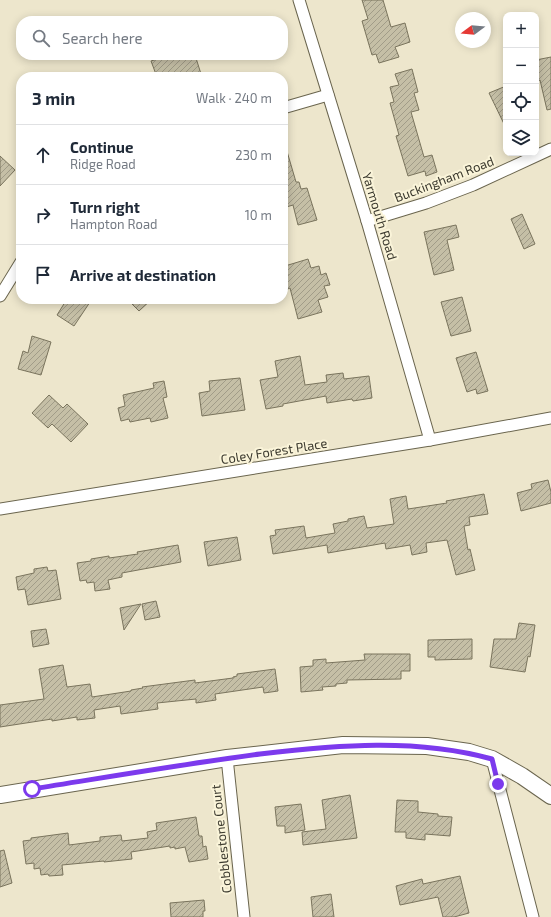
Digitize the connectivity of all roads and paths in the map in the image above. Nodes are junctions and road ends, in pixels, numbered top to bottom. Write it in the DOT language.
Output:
graph roads {
  1 [pos="300,0"];
  2 [pos="328,95"];
  3 [pos="288,107"];
  4 [pos="551,149"];
  5 [pos="367,221"];
  6 [pos="16,270"];
  7 [pos="0,296"];
  8 [pos="551,418"];
  9 [pos="430,440"];
  10 [pos="0,508"];
  11 [pos="227,758"];
  12 [pos="492,759"];
  13 [pos="0,795"];
  14 [pos="551,796"];
  15 [pos="244,917"];
  16 [pos="533,917"];
  1 -- 2 [label="street, Yarmouth Road"];
  2 -- 3 [label="street"];
  2 -- 5 [label="street, Yarmouth Road"];
  4 -- 5 [label="street, Buckingham Road"];
  5 -- 9 [label="street, Yarmouth Road"];
  6 -- 7 [label="street"];
  8 -- 9 [label="street, Coley Forest Place"];
  9 -- 10 [label="street, Coley Forest Place"];
  11 -- 12 [label="street"];
  11 -- 13 [label="street"];
  11 -- 15 [label="street, Cobblestone Court"];
  12 -- 14 [label="street"];
  12 -- 16 [label="street"];
}
